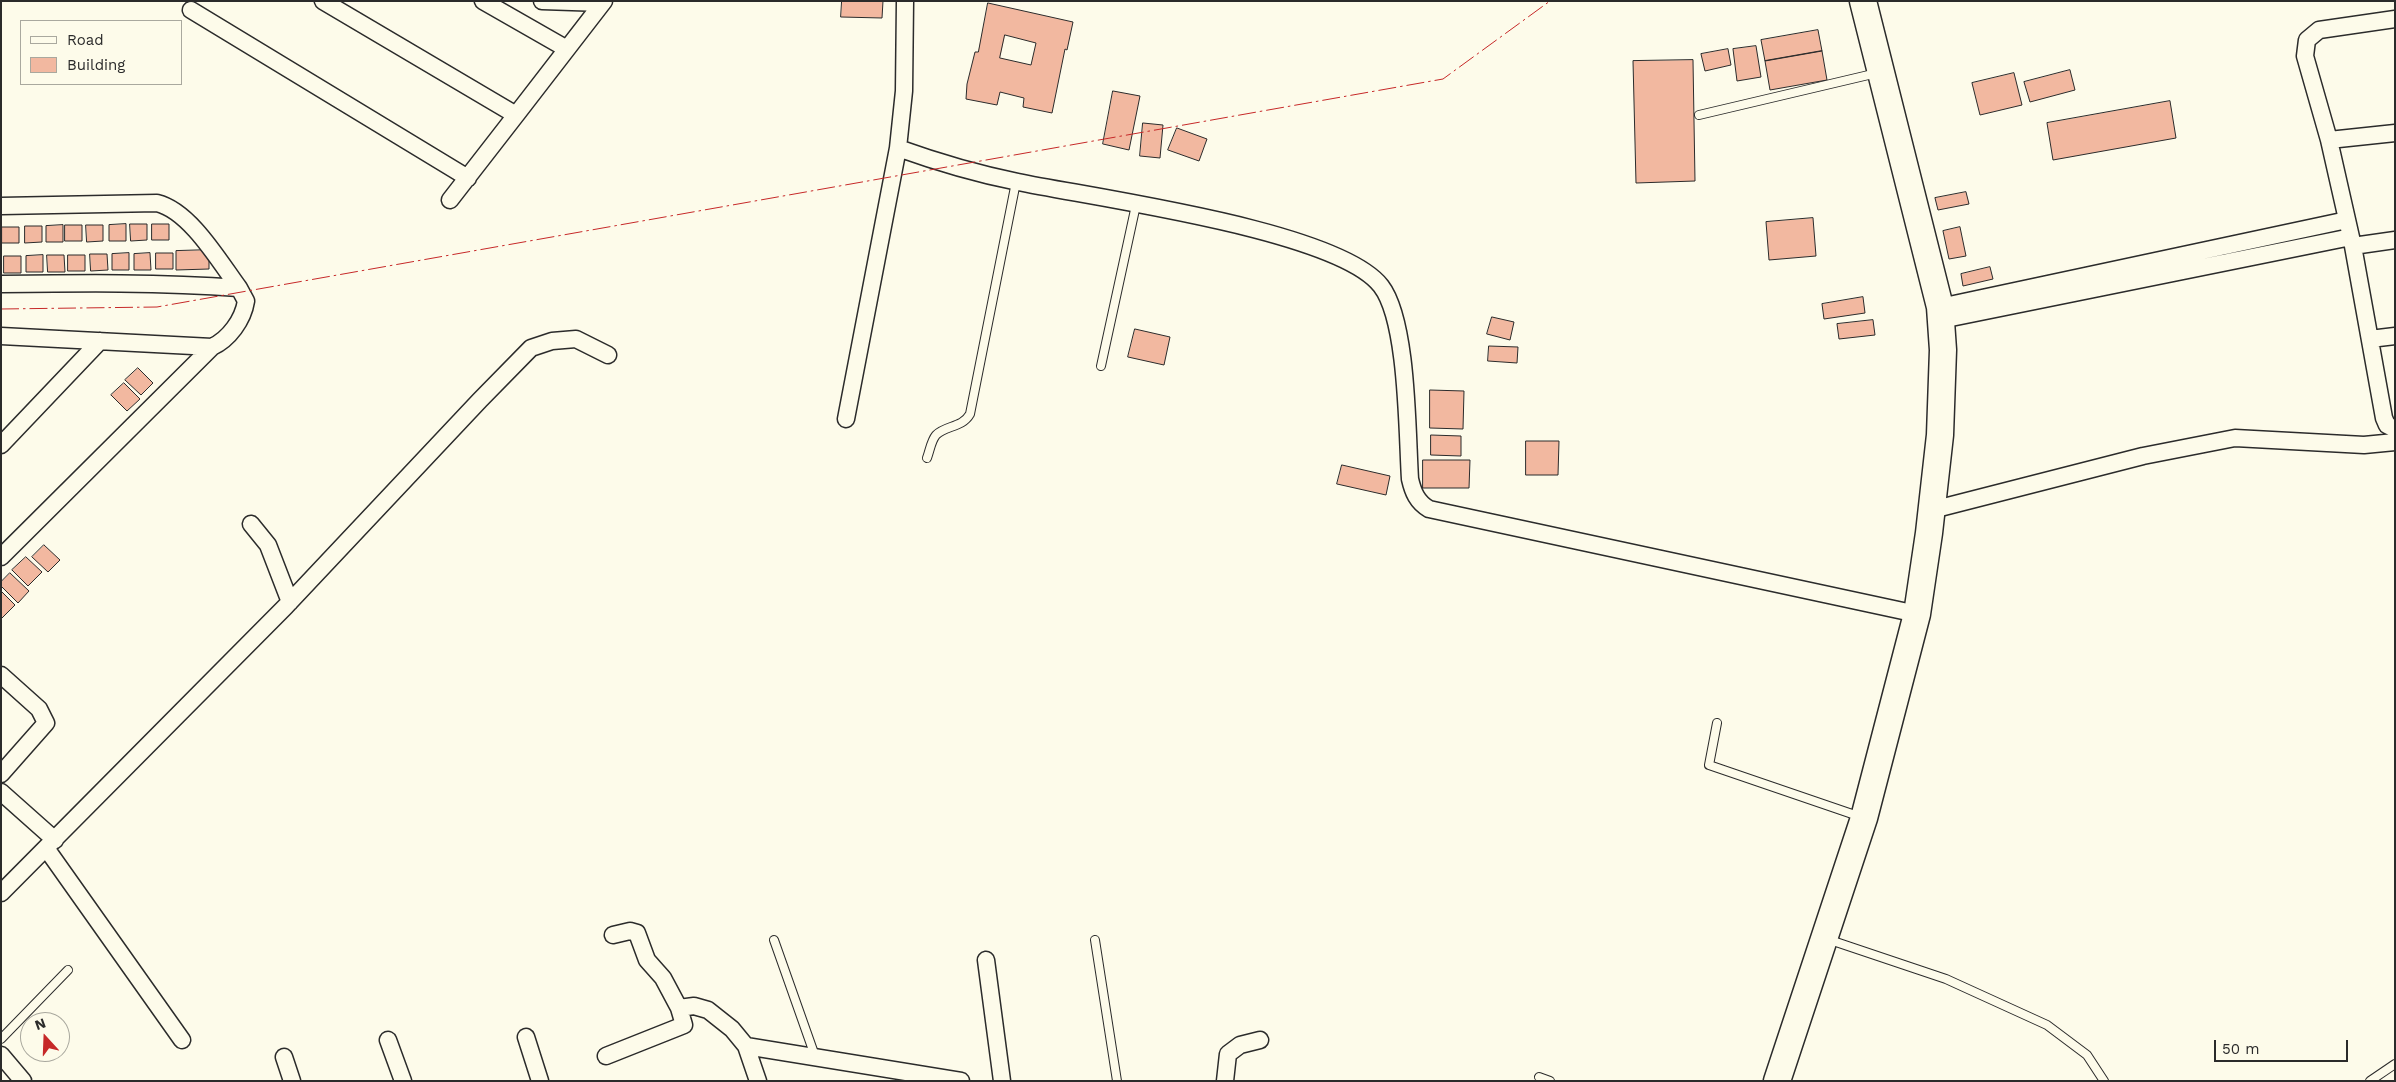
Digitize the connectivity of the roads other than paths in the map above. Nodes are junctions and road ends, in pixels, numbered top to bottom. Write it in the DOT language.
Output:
graph roads {
  1 [pos="323,1"];
  2 [pos="483,1"];
  3 [pos="542,1"];
  4 [pos="905,1"];
  5 [pos="1863,1"];
  6 [pos="603,2"];
  7 [pos="191,10"];
  8 [pos="2395,19"];
  9 [pos="567,48"];
  10 [pos="1881,72"];
  11 [pos="516,114"];
  12 [pos="1699,115"];
  13 [pos="2395,133"];
  14 [pos="2329,140"];
  15 [pos="898,148"];
  16 [pos="468,178"];
  17 [pos="1016,182"];
  18 [pos="450,200"];
  19 [pos="1136,205"];
  20 [pos="1,206"];
  21 [pos="2346,220"];
  22 [pos="2395,240"];
  23 [pos="2352,241"];
  24 [pos="2181,262"];
  25 [pos="1,284"];
  26 [pos="239,288"];
  27 [pos="1941,313"];
  28 [pos="1,336"];
  29 [pos="2395,336"];
  30 [pos="2370,339"];
  31 [pos="100,340"];
  32 [pos="212,347"];
  33 [pos="608,355"];
  34 [pos="1101,366"];
  35 [pos="846,420"];
  36 [pos="2395,429"];
  37 [pos="2395,442"];
  38 [pos="1,444"];
  39 [pos="927,458"];
  40 [pos="1932,510"];
  41 [pos="251,524"];
  42 [pos="1,557"];
  43 [pos="290,602"];
  44 [pos="1917,614"];
  45 [pos="1,675"];
  46 [pos="1717,723"];
  47 [pos="1,774"];
  48 [pos="1,792"];
  49 [pos="1864,818"];
  50 [pos="51,844"];
  51 [pos="1,893"];
  52 [pos="613,935"];
  53 [pos="1825,938"];
  54 [pos="774,940"];
  55 [pos="1095,940"];
  56 [pos="986,960"];
  57 [pos="68,970"];
  58 [pos="679,1008"];
  59 [pos="526,1037"];
  60 [pos="1,1039"];
  61 [pos="182,1040"];
  62 [pos="388,1040"];
  63 [pos="1260,1040"];
  64 [pos="746,1046"];
  65 [pos="1,1055"];
  66 [pos="606,1056"];
  67 [pos="815,1056"];
  68 [pos="284,1057"];
  69 [pos="2395,1064"];
  70 [pos="1539,1077"];
  71 [pos="23,1081"];
  72 [pos="292,1081"];
  73 [pos="403,1081"];
  74 [pos="540,1081"];
  75 [pos="758,1081"];
  76 [pos="961,1081"];
  77 [pos="1002,1081"];
  78 [pos="1117,1081"];
  79 [pos="1225,1081"];
  80 [pos="1550,1081"];
  81 [pos="1777,1081"];
  82 [pos="2104,1081"];
  83 [pos="2370,1081"];
  1 -- 11 [label="street"];
  2 -- 9 [label="street"];
  3 -- 6 [label="street"];
  4 -- 15 [label="street"];
  5 -- 10 [label="highway"];
  6 -- 9 [label="street"];
  7 -- 16 [label="street"];
  8 -- 14 [label="street"];
  9 -- 11 [label="street"];
  10 -- 12 [label="lane"];
  10 -- 27 [label="highway"];
  11 -- 16 [label="street"];
  13 -- 14 [label="street"];
  14 -- 21 [label="street"];
  15 -- 17 [label="street"];
  15 -- 35 [label="street"];
  16 -- 18 [label="street"];
  17 -- 19 [label="street"];
  17 -- 39 [label="lane"];
  19 -- 34 [label="lane"];
  19 -- 44 [label="street"];
  20 -- 26 [label="street"];
  21 -- 23 [label="street"];
  21 -- 24 [label="street"];
  22 -- 23 [label="street"];
  23 -- 24 [label="street"];
  23 -- 30 [label="street"];
  24 -- 27 [label="street"];
  25 -- 26 [label="street"];
  26 -- 32 [label="street"];
  27 -- 40 [label="highway"];
  28 -- 31 [label="street"];
  29 -- 30 [label="street"];
  30 -- 36 [label="street"];
  31 -- 32 [label="street"];
  31 -- 38 [label="street"];
  32 -- 42 [label="street"];
  33 -- 43 [label="street"];
  37 -- 40 [label="street"];
  40 -- 44 [label="highway"];
  41 -- 43 [label="street"];
  43 -- 50 [label="street"];
  44 -- 49 [label="highway"];
  45 -- 47 [label="street"];
  46 -- 49 [label="lane"];
  48 -- 50 [label="street"];
  49 -- 53 [label="highway"];
  50 -- 51 [label="street"];
  50 -- 61 [label="street"];
  52 -- 58 [label="street"];
  53 -- 81 [label="highway"];
  53 -- 82 [label="lane"];
  54 -- 67 [label="lane"];
  55 -- 78 [label="lane"];
  56 -- 77 [label="street"];
  57 -- 60 [label="lane"];
  58 -- 64 [label="street"];
  58 -- 66 [label="street"];
  59 -- 74 [label="street"];
  62 -- 73 [label="street"];
  63 -- 79 [label="street"];
  64 -- 67 [label="street"];
  64 -- 75 [label="street"];
  65 -- 71 [label="street"];
  67 -- 76 [label="street"];
  68 -- 72 [label="street"];
  69 -- 83 [label="lane"];
  70 -- 80 [label="lane"];
}
